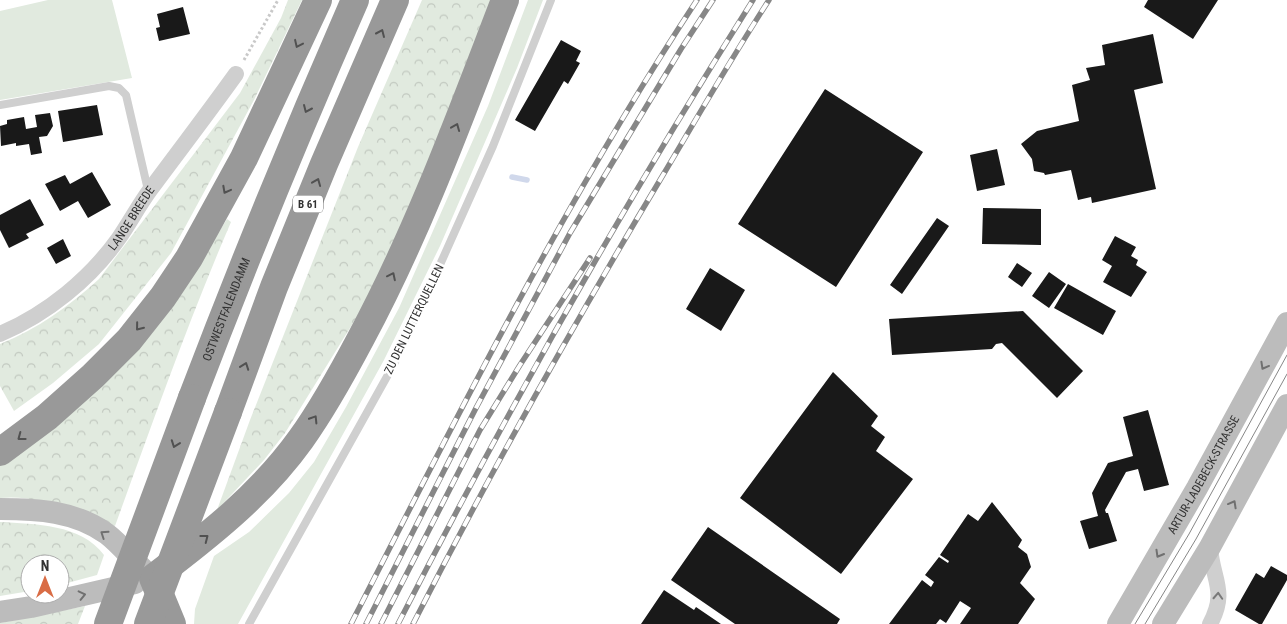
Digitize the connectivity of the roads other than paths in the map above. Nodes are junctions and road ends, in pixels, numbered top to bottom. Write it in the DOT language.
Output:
graph roads {
  1 [pos="318,0"];
  2 [pos="355,0"];
  3 [pos="396,0"];
  4 [pos="505,0"];
  5 [pos="551,0"];
  6 [pos="236,74"];
  7 [pos="0,105"];
  8 [pos="149,192"];
  9 [pos="1287,323"];
  10 [pos="0,334"];
  11 [pos="1287,405"];
  12 [pos="0,452"];
  13 [pos="0,509"];
  14 [pos="1210,546"];
  15 [pos="153,578"];
  16 [pos="0,612"];
  17 [pos="108,624"];
  18 [pos="148,624"];
  19 [pos="172,624"];
  20 [pos="249,624"];
  21 [pos="1118,624"];
  22 [pos="1163,624"];
  23 [pos="1210,624"];
  1 -- 12 [label="highway, one-way"];
  2 -- 17 [label="highway, OSTWESTFALENDAMM, one-way, bridge"];
  18 -- 3 [label="highway, B 61, one-way, bridge"];
  15 -- 4 [label="highway, one-way"];
  5 -- 20 [label="lane, ZU DEN LUTTERQUELLEN"];
  6 -- 8 [label="street, LANGE BREEDE"];
  7 -- 8 [label="lane"];
  8 -- 10 [label="street, LANGE BREEDE"];
  9 -- 21 [label="street, ARTUR-LADEBECK-STRASSE, one-way"];
  14 -- 11 [label="street, one-way"];
  15 -- 13 [label="street, one-way"];
  14 -- 22 [label="street"];
  23 -- 14 [label="street, one-way"];
  16 -- 15 [label="street, one-way"];
  15 -- 19 [label="highway"];
}
